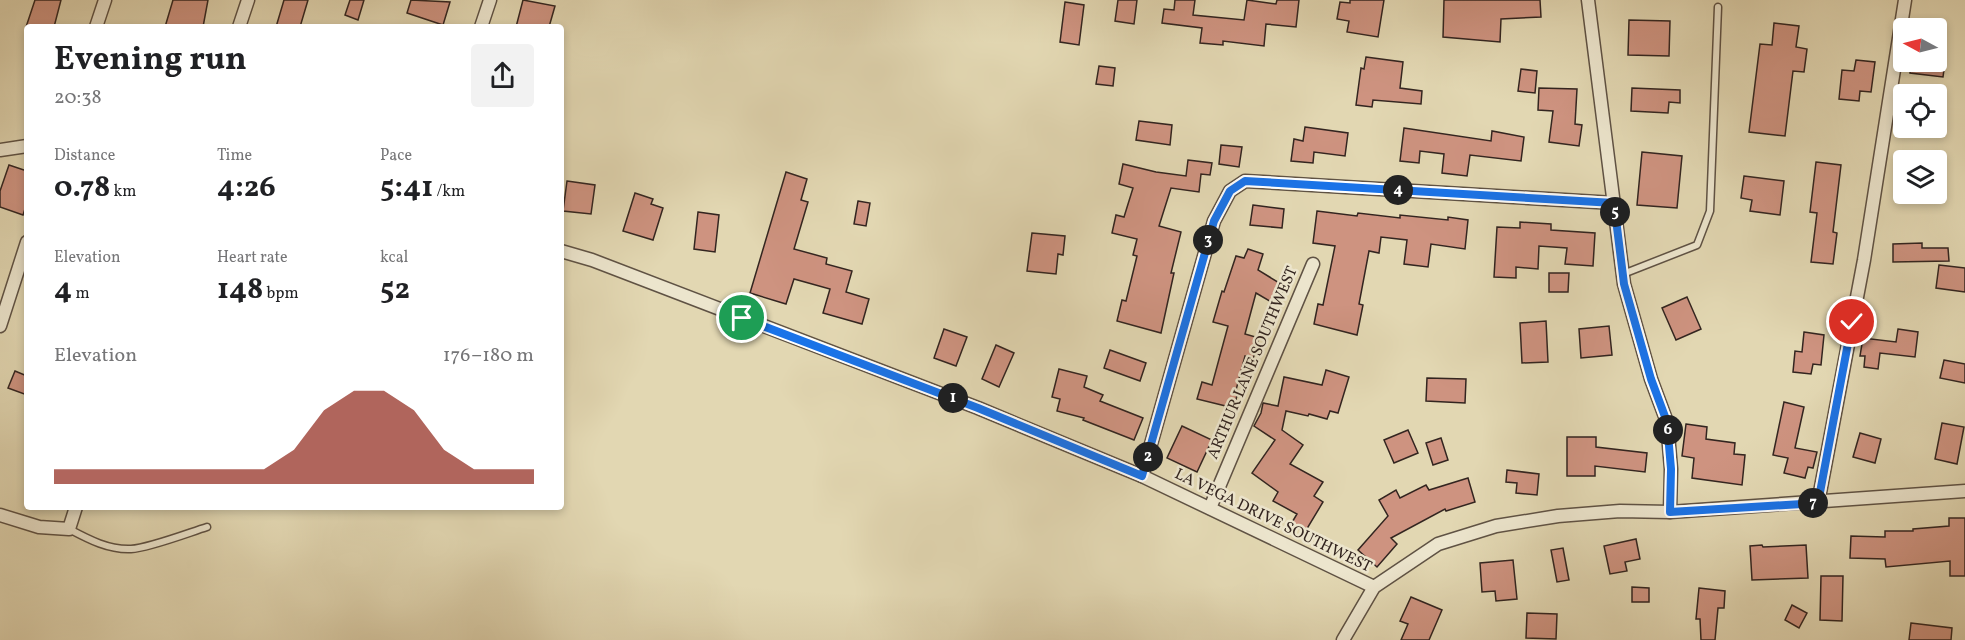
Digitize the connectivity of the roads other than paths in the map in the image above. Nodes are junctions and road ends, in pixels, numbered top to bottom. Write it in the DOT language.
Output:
graph roads {
  1 [pos="105,0"];
  2 [pos="248,0"];
  3 [pos="490,0"];
  4 [pos="1588,0"];
  5 [pos="1905,0"];
  6 [pos="1718,7"];
  7 [pos="97,24"];
  8 [pos="240,24"];
  9 [pos="482,24"];
  10 [pos="24,146"];
  11 [pos="0,150"];
  12 [pos="1614,203"];
  13 [pos="24,251"];
  14 [pos="564,252"];
  15 [pos="1313,264"];
  16 [pos="1622,274"];
  17 [pos="0,326"];
  18 [pos="1142,476"];
  19 [pos="1964,488"];
  20 [pos="1818,503"];
  21 [pos="1210,508"];
  22 [pos="75,510"];
  23 [pos="1670,512"];
  24 [pos="0,515"];
  25 [pos="207,527"];
  26 [pos="69,529"];
  27 [pos="1374,587"];
  28 [pos="1343,640"];
  1 -- 7 [label="street"];
  2 -- 8 [label="street"];
  3 -- 9 [label="street"];
  4 -- 12 [label="street"];
  5 -- 20 [label="street"];
  6 -- 16 [label="lane"];
  10 -- 11 [label="street"];
  12 -- 16 [label="street"];
  12 -- 18 [label="street"];
  13 -- 17 [label="street"];
  14 -- 18 [label="street, LA VEGA DRIVE SOUTHWEST"];
  15 -- 21 [label="street, ARTHUR LANE SOUTHWEST"];
  16 -- 23 [label="street"];
  18 -- 21 [label="street, LA VEGA DRIVE SOUTHWEST"];
  19 -- 20 [label="street, LA VEGA DRIVE SOUTHWEST"];
  20 -- 23 [label="street, LA VEGA DRIVE SOUTHWEST"];
  21 -- 27 [label="street, LA VEGA DRIVE SOUTHWEST"];
  22 -- 26 [label="street"];
  23 -- 27 [label="street, LA VEGA DRIVE SOUTHWEST"];
  24 -- 26 [label="street"];
  25 -- 26 [label="lane"];
  27 -- 28 [label="street"];
}
